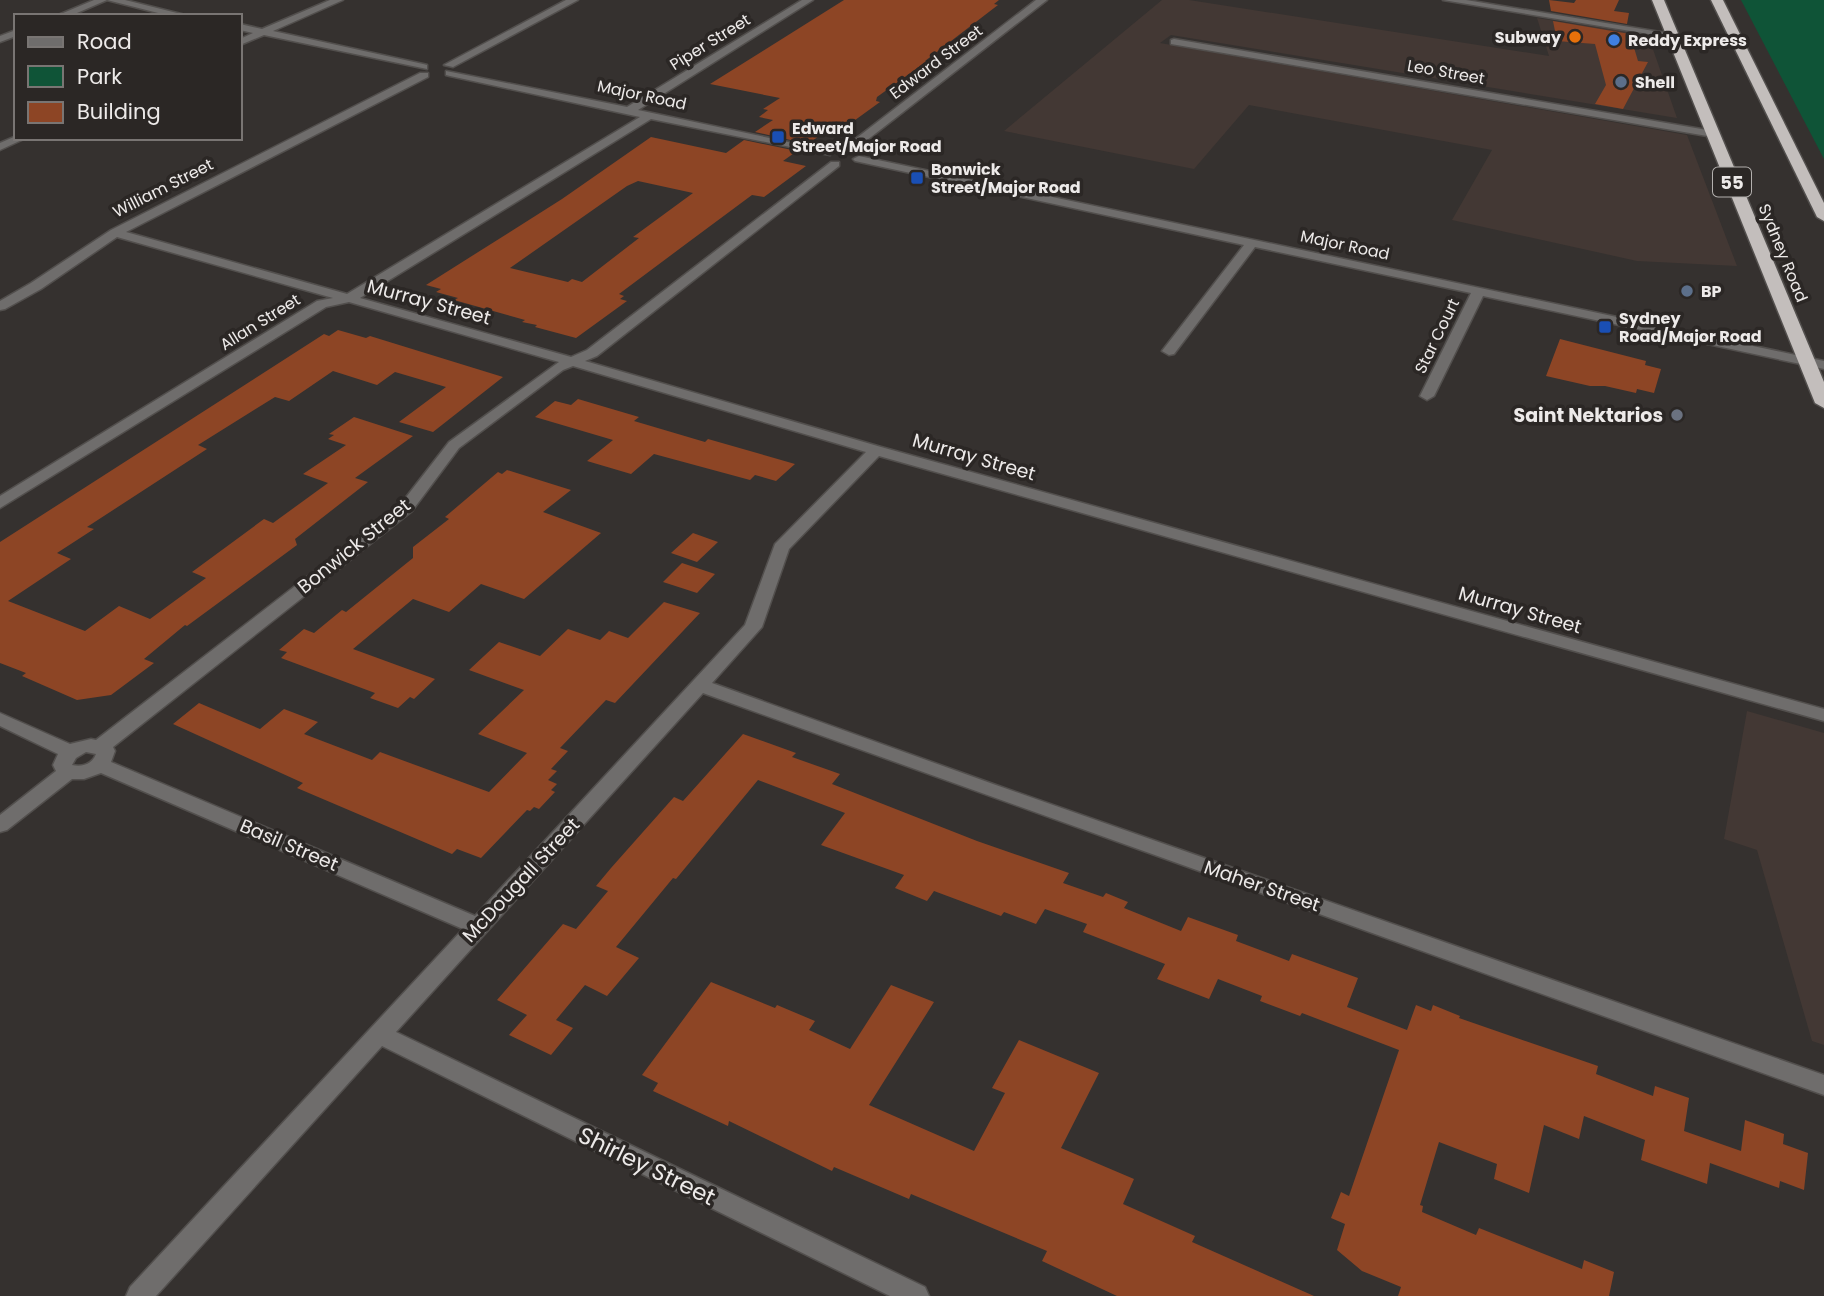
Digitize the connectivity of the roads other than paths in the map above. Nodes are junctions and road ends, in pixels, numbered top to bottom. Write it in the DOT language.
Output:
graph roads {
  1 [pos="102,0"];
  2 [pos="112,0"];
  3 [pos="338,0"];
  4 [pos="573,0"];
  5 [pos="808,0"];
  6 [pos="1042,0"];
  7 [pos="1448,0"];
  8 [pos="1658,0"];
  9 [pos="1717,0"];
  10 [pos="66,14"];
  11 [pos="175,14"];
  12 [pos="242,28"];
  13 [pos="264,33"];
  14 [pos="1673,35"];
  15 [pos="242,41"];
  16 [pos="1174,42"];
  17 [pos="449,69"];
  18 [pos="423,71"];
  19 [pos="629,111"];
  20 [pos="650,115"];
  21 [pos="1713,134"];
  22 [pos="17,140"];
  23 [pos="0,148"];
  24 [pos="849,149"];
  25 [pos="831,158"];
  26 [pos="859,159"];
  27 [pos="1824,217"];
  28 [pos="115,233"];
  29 [pos="1252,243"];
  30 [pos="1478,292"];
  31 [pos="347,299"];
  32 [pos="0,306"];
  33 [pos="1169,351"];
  34 [pos="575,362"];
  35 [pos="1816,364"];
  36 [pos="1427,396"];
  37 [pos="1824,403"];
  38 [pos="876,450"];
  39 [pos="0,503"];
  40 [pos="700,685"];
  41 [pos="1824,715"];
  42 [pos="0,719"];
  43 [pos="71,752"];
  44 [pos="100,756"];
  45 [pos="68,772"];
  46 [pos="0,825"];
  47 [pos="478,926"];
  48 [pos="379,1034"];
  49 [pos="1824,1085"];
  50 [pos="139,1296"];
  51 [pos="916,1296"];
  1 -- 10 [label="street"];
  2 -- 11 [label="street"];
  3 -- 13 [label="street"];
  4 -- 17 [label="street"];
  5 -- 19 [label="street, Piper Street"];
  6 -- 24 [label="street, Edward Street"];
  7 -- 14 [label="street"];
  8 -- 14 [label="highway, Sydney Road / 55"];
  9 -- 27 [label="highway"];
  12 -- 13 [label="street"];
  13 -- 15 [label="street"];
  13 -- 18 [label="street"];
  14 -- 21 [label="highway, Sydney Road / 55"];
  16 -- 21 [label="street, Leo Street"];
  17 -- 18 [label="street"];
  17 -- 19 [label="street, Major Road"];
  18 -- 28 [label="street, William Street"];
  19 -- 20 [label="street, Major Road"];
  20 -- 25 [label="street, Major Road"];
  20 -- 31 [label="street, Allan Street"];
  21 -- 35 [label="highway, Sydney Road / 55"];
  22 -- 23 [label="street"];
  24 -- 25 [label="street"];
  24 -- 26 [label="street"];
  25 -- 26 [label="street"];
  25 -- 34 [label="street, Bonwick Street"];
  26 -- 29 [label="street, Major Road"];
  28 -- 31 [label="street, Murray Street"];
  28 -- 32 [label="street, William Street"];
  29 -- 30 [label="street, Major Road"];
  29 -- 33 [label="street"];
  30 -- 35 [label="street, Major Road"];
  30 -- 36 [label="street, Star Court"];
  31 -- 34 [label="street, Murray Street"];
  31 -- 39 [label="street, Allan Street"];
  34 -- 38 [label="street, Murray Street"];
  34 -- 44 [label="street, Bonwick Street"];
  35 -- 37 [label="highway, Sydney Road / 55"];
  38 -- 40 [label="street, McDougall Street"];
  38 -- 41 [label="street, Murray Street"];
  40 -- 47 [label="street, McDougall Street"];
  40 -- 49 [label="street, Maher Street"];
  42 -- 43 [label="street"];
  43 -- 44 [label="street"];
  43 -- 45 [label="street"];
  44 -- 45 [label="street"];
  44 -- 47 [label="street, Basil Street"];
  45 -- 46 [label="street"];
  47 -- 48 [label="street, McDougall Street"];
  48 -- 50 [label="street, McDougall Street"];
  48 -- 51 [label="street, Shirley Street"];
}
